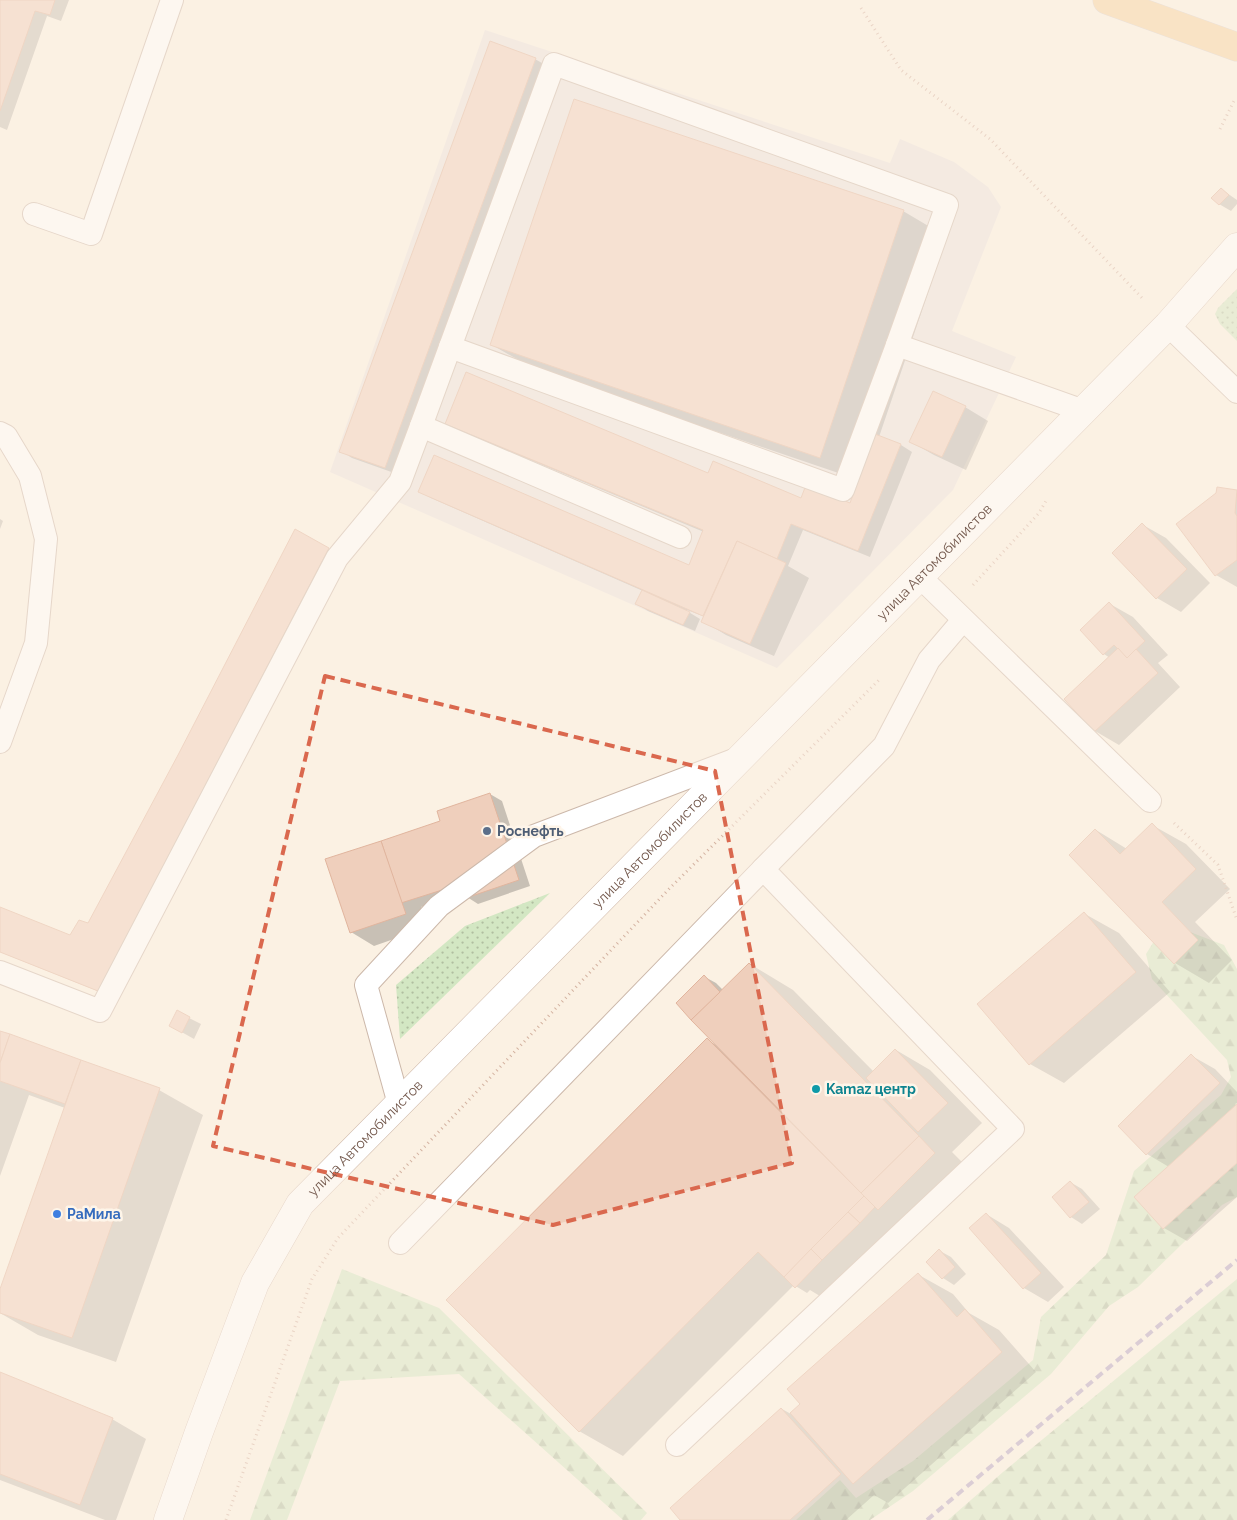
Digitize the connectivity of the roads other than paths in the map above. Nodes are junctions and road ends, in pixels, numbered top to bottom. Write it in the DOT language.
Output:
graph roads {
  1 [pos="172,0"];
  2 [pos="1107,0"];
  3 [pos="1237,47"];
  4 [pos="34,214"];
  5 [pos="1237,246"];
  6 [pos="1168,325"];
  7 [pos="897,345"];
  8 [pos="450,347"];
  9 [pos="1237,392"];
  10 [pos="1084,411"];
  11 [pos="421,426"];
  12 [pos="0,433"];
  13 [pos="680,537"];
  14 [pos="920,577"];
  15 [pos="957,614"];
  16 [pos="0,742"];
  17 [pos="742,756"];
  18 [pos="1150,801"];
  19 [pos="763,869"];
  20 [pos="0,972"];
  21 [pos="398,1104"];
  22 [pos="400,1243"];
  23 [pos="677,1445"];
  24 [pos="168,1520"];
  1 -- 4 [label="lane"];
  2 -- 3 [label="main road"];
  5 -- 6 [label="street, улица Автомобилистов"];
  6 -- 9 [label="lane"];
  6 -- 10 [label="street, улица Автомобилистов"];
  7 -- 8 [label="lane"];
  7 -- 8 [label="lane"];
  7 -- 10 [label="lane"];
  8 -- 11 [label="lane"];
  10 -- 14 [label="street, улица Автомобилистов"];
  11 -- 13 [label="lane"];
  11 -- 20 [label="lane"];
  12 -- 16 [label="lane"];
  14 -- 15 [label="lane"];
  14 -- 17 [label="street, улица Автомобилистов"];
  15 -- 18 [label="lane"];
  15 -- 19 [label="lane"];
  17 -- 21 [label="street, улица Автомобилистов"];
  17 -- 21 [label="lane"];
  19 -- 22 [label="lane"];
  19 -- 23 [label="lane"];
  21 -- 24 [label="street, улица Автомобилистов"];
}
